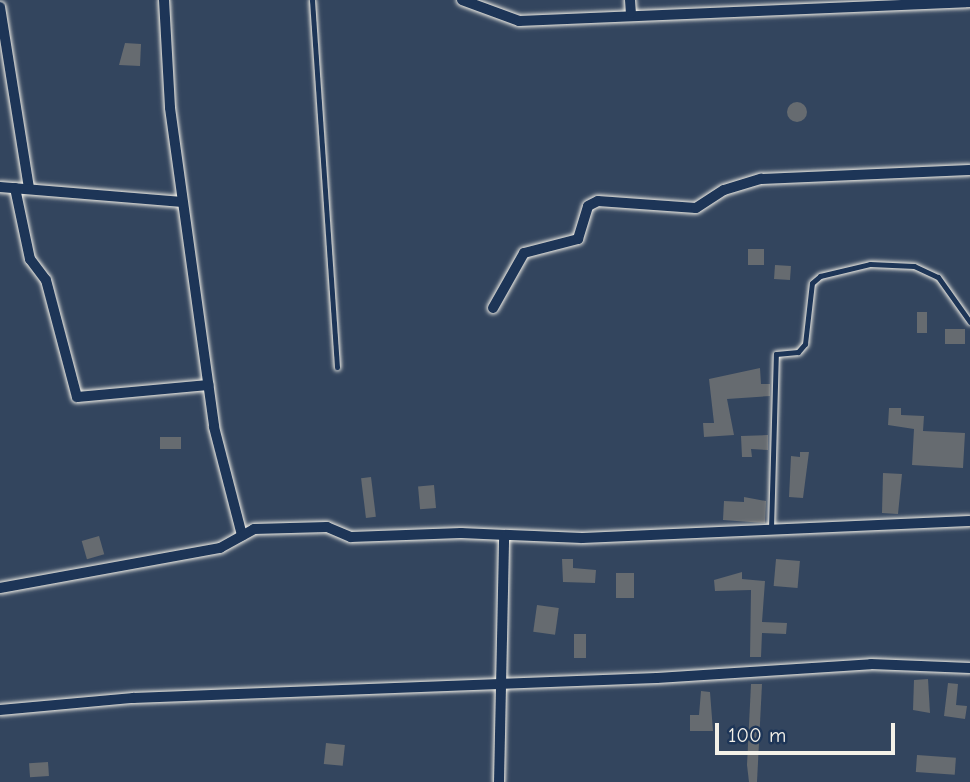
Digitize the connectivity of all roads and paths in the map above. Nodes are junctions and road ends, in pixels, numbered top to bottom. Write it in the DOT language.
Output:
graph roads {
  1 [pos="164,0"];
  2 [pos="312,0"];
  3 [pos="462,0"];
  4 [pos="630,0"];
  5 [pos="970,2"];
  6 [pos="718,5"];
  7 [pos="0,7"];
  8 [pos="631,13"];
  9 [pos="970,170"];
  10 [pos="0,187"];
  11 [pos="15,188"];
  12 [pos="29,189"];
  13 [pos="182,202"];
  14 [pos="493,308"];
  15 [pos="970,322"];
  16 [pos="337,367"];
  17 [pos="208,385"];
  18 [pos="970,521"];
  19 [pos="771,528"];
  20 [pos="242,535"];
  21 [pos="504,536"];
  22 [pos="0,588"];
  23 [pos="970,668"];
  24 [pos="503,683"];
  25 [pos="0,710"];
  26 [pos="499,782"];
  1 -- 13 [label="street"];
  2 -- 16 [label="lane"];
  3 -- 8 [label="street"];
  4 -- 8 [label="street"];
  5 -- 6 [label="street"];
  6 -- 8 [label="street"];
  7 -- 12 [label="street"];
  9 -- 14 [label="street"];
  10 -- 11 [label="street"];
  11 -- 12 [label="street"];
  11 -- 17 [label="street"];
  12 -- 13 [label="street"];
  13 -- 17 [label="street"];
  15 -- 19 [label="lane"];
  17 -- 20 [label="street"];
  18 -- 19 [label="street"];
  19 -- 21 [label="street"];
  20 -- 21 [label="street"];
  20 -- 22 [label="street"];
  21 -- 24 [label="street"];
  23 -- 24 [label="street"];
  24 -- 25 [label="street"];
  24 -- 26 [label="street"];
}
